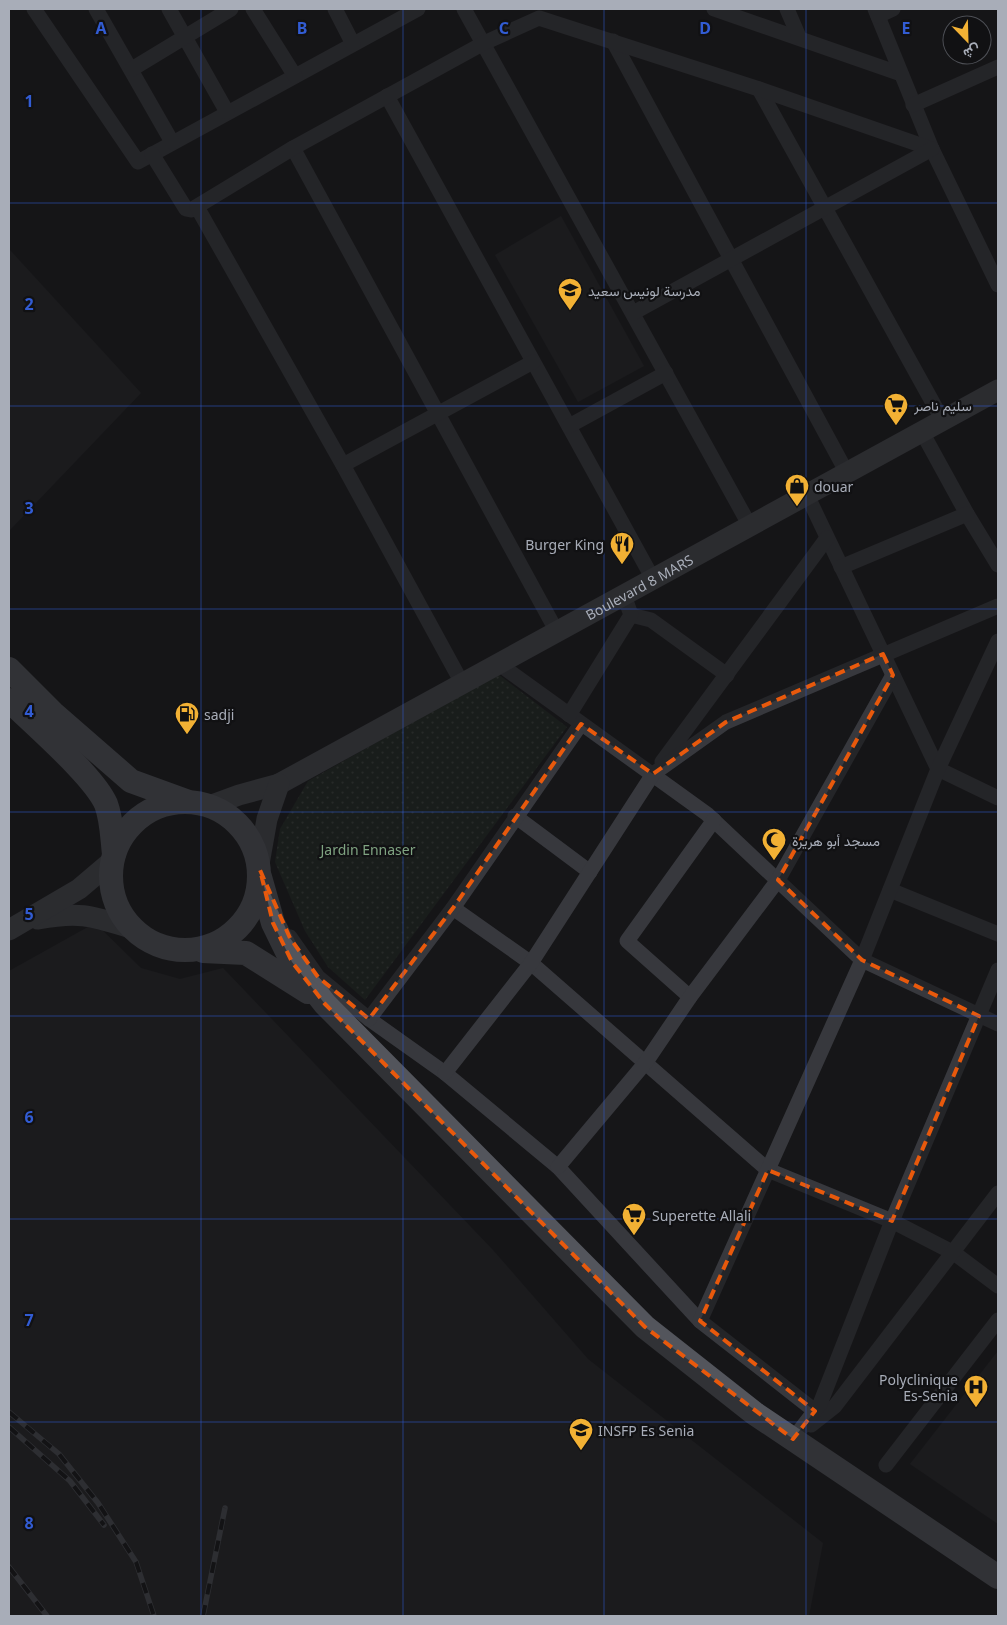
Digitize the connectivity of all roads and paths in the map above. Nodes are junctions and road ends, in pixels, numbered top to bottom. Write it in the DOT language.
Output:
graph roads {
  1 [pos="34,9"];
  2 [pos="96,9"];
  3 [pos="169,9"];
  4 [pos="231,9"];
  5 [pos="253,9"];
  6 [pos="335,9"];
  7 [pos="416,9"];
  8 [pos="464,9"];
  9 [pos="714,9"];
  10 [pos="787,9"];
  11 [pos="893,9"];
  12 [pos="877,12"];
  13 [pos="186,36"];
  14 [pos="799,37"];
  15 [pos="613,42"];
  16 [pos="353,44"];
  17 [pos="484,44"];
  18 [pos="998,68"];
  19 [pos="132,69"];
  20 [pos="901,74"];
  21 [pos="295,76"];
  22 [pos="759,89"];
  23 [pos="387,96"];
  24 [pos="914,105"];
  25 [pos="227,112"];
  26 [pos="172,142"];
  27 [pos="292,148"];
  28 [pos="932,149"];
  29 [pos="152,154"];
  30 [pos="197,207"];
  31 [pos="826,207"];
  32 [pos="731,260"];
  33 [pos="998,285"];
  34 [pos="633,313"];
  35 [pos="533,362"];
  36 [pos="666,373"];
  37 [pos="998,390"];
  38 [pos="438,414"];
  39 [pos="943,421"];
  40 [pos="569,426"];
  41 [pos="922,432"];
  42 [pos="343,465"];
  43 [pos="848,473"];
  44 [pos="807,495"];
  45 [pos="966,514"];
  46 [pos="750,526"];
  47 [pos="827,538"];
  48 [pos="998,565"];
  49 [pos="841,567"];
  50 [pos="653,579"];
  51 [pos="624,595"];
  52 [pos="998,606"];
  53 [pos="630,615"];
  54 [pos="557,632"];
  55 [pos="998,641"];
  56 [pos="883,654"];
  57 [pos="499,664"];
  58 [pos="9,669"];
  59 [pos="893,674"];
  60 [pos="727,675"];
  61 [pos="462,684"];
  62 [pos="9,700"];
  63 [pos="575,720"];
  64 [pos="938,769"];
  65 [pos="653,774"];
  66 [pos="279,784"];
  67 [pos="998,798"];
  68 [pos="200,804"];
  69 [pos="515,816"];
  70 [pos="714,820"];
  71 [pos="113,857"];
  72 [pos="259,870"];
  73 [pos="590,872"];
  74 [pos="778,880"];
  75 [pos="890,890"];
  76 [pos="453,908"];
  77 [pos="15,926"];
  78 [pos="131,928"];
  79 [pos="998,934"];
  80 [pos="193,950"];
  81 [pos="862,960"];
  82 [pos="531,963"];
  83 [pos="998,970"];
  84 [pos="690,997"];
  85 [pos="325,1004"];
  86 [pos="979,1016"];
  87 [pos="369,1019"];
  88 [pos="998,1024"];
  89 [pos="646,1062"];
  90 [pos="445,1073"];
  91 [pos="558,1167"];
  92 [pos="768,1170"];
  93 [pos="998,1194"];
  94 [pos="892,1221"];
  95 [pos="954,1253"];
  96 [pos="998,1286"];
  97 [pos="998,1320"];
  98 [pos="700,1321"];
  99 [pos="815,1411"];
  100 [pos="793,1439"];
  101 [pos="886,1465"];
  102 [pos="998,1577"];
  1 -- 29 [label="street"];
  2 -- 19 [label="street"];
  3 -- 13 [label="street"];
  4 -- 13 [label="street"];
  5 -- 21 [label="street"];
  6 -- 16 [label="street"];
  7 -- 16 [label="street"];
  8 -- 17 [label="street"];
  9 -- 14 [label="street"];
  10 -- 14 [label="street"];
  11 -- 12 [label="street"];
  12 -- 20 [label="street"];
  13 -- 19 [label="street"];
  13 -- 25 [label="street"];
  14 -- 20 [label="street"];
  15 -- 17 [label="street"];
  15 -- 22 [label="street"];
  15 -- 32 [label="street"];
  16 -- 21 [label="street"];
  17 -- 23 [label="street"];
  17 -- 34 [label="street"];
  18 -- 24 [label="street"];
  19 -- 26 [label="street"];
  20 -- 24 [label="street"];
  21 -- 25 [label="street"];
  22 -- 28 [label="street"];
  22 -- 31 [label="street"];
  23 -- 27 [label="street"];
  23 -- 35 [label="street"];
  24 -- 28 [label="street"];
  25 -- 26 [label="street"];
  26 -- 29 [label="street"];
  27 -- 30 [label="street"];
  27 -- 38 [label="street"];
  28 -- 31 [label="street"];
  28 -- 33 [label="street"];
  29 -- 30 [label="street"];
  30 -- 42 [label="street"];
  31 -- 32 [label="street"];
  31 -- 39 [label="street"];
  32 -- 34 [label="street"];
  32 -- 43 [label="street"];
  34 -- 36 [label="street"];
  35 -- 38 [label="street"];
  35 -- 40 [label="street"];
  36 -- 40 [label="street"];
  36 -- 46 [label="street"];
  37 -- 39 [label="main road, Boulevard 8 MARS"];
  38 -- 42 [label="street"];
  38 -- 54 [label="street"];
  39 -- 41 [label="main road, Boulevard 8 MARS"];
  40 -- 50 [label="street"];
  41 -- 43 [label="main road, Boulevard 8 MARS"];
  41 -- 45 [label="street"];
  42 -- 61 [label="street"];
  43 -- 44 [label="main road, Boulevard 8 MARS"];
  44 -- 46 [label="main road, Boulevard 8 MARS"];
  44 -- 47 [label="street"];
  45 -- 48 [label="street"];
  45 -- 49 [label="street"];
  46 -- 50 [label="main road, Boulevard 8 MARS"];
  47 -- 49 [label="street"];
  47 -- 60 [label="street"];
  49 -- 56 [label="street"];
  50 -- 51 [label="main road, Boulevard 8 MARS"];
  51 -- 53 [label="street"];
  51 -- 54 [label="main road, Boulevard 8 MARS"];
  52 -- 56 [label="street"];
  53 -- 60 [label="street"];
  53 -- 63 [label="street"];
  54 -- 57 [label="main road, Boulevard 8 MARS"];
  55 -- 64 [label="street"];
  56 -- 59 [label="street"];
  56 -- 65 [label="street"];
  57 -- 61 [label="main road, Boulevard 8 MARS"];
  57 -- 63 [label="street"];
  58 -- 68 [label="main road"];
  59 -- 64 [label="street"];
  59 -- 74 [label="street"];
  60 -- 65 [label="street"];
  61 -- 66 [label="main road, Boulevard 8 MARS"];
  62 -- 71 [label="main road"];
  63 -- 65 [label="street"];
  63 -- 69 [label="street"];
  64 -- 67 [label="street"];
  64 -- 75 [label="street"];
  65 -- 70 [label="street"];
  65 -- 73 [label="street"];
  66 -- 68 [label="main road, Boulevard 8 MARS"];
  66 -- 72 [label="main road"];
  68 -- 71 [label="main road"];
  68 -- 72 [label="main road"];
  69 -- 73 [label="street"];
  69 -- 76 [label="street"];
  70 -- 74 [label="street"];
  70 -- 84 [label="street"];
  71 -- 77 [label="main road"];
  71 -- 78 [label="main road"];
  72 -- 80 [label="main road"];
  72 -- 85 [label="main road"];
  72 -- 87 [label="street"];
  73 -- 82 [label="street"];
  74 -- 81 [label="street"];
  74 -- 84 [label="street"];
  75 -- 79 [label="street"];
  75 -- 81 [label="street"];
  76 -- 82 [label="street"];
  76 -- 87 [label="street"];
  77 -- 78 [label="main road"];
  78 -- 80 [label="main road"];
  80 -- 85 [label="main road"];
  81 -- 86 [label="street"];
  81 -- 92 [label="street"];
  82 -- 89 [label="street"];
  82 -- 90 [label="street"];
  83 -- 86 [label="street"];
  84 -- 89 [label="street"];
  85 -- 100 [label="main road"];
  86 -- 88 [label="street"];
  86 -- 94 [label="street"];
  87 -- 90 [label="street"];
  89 -- 91 [label="street"];
  89 -- 92 [label="street"];
  90 -- 91 [label="street"];
  91 -- 98 [label="street"];
  92 -- 94 [label="street"];
  92 -- 98 [label="street"];
  93 -- 95 [label="street"];
  94 -- 95 [label="street"];
  94 -- 99 [label="street"];
  95 -- 96 [label="street"];
  95 -- 100 [label="street"];
  97 -- 101 [label="street"];
  98 -- 99 [label="street"];
  99 -- 100 [label="street"];
  100 -- 102 [label="main road"];
}
